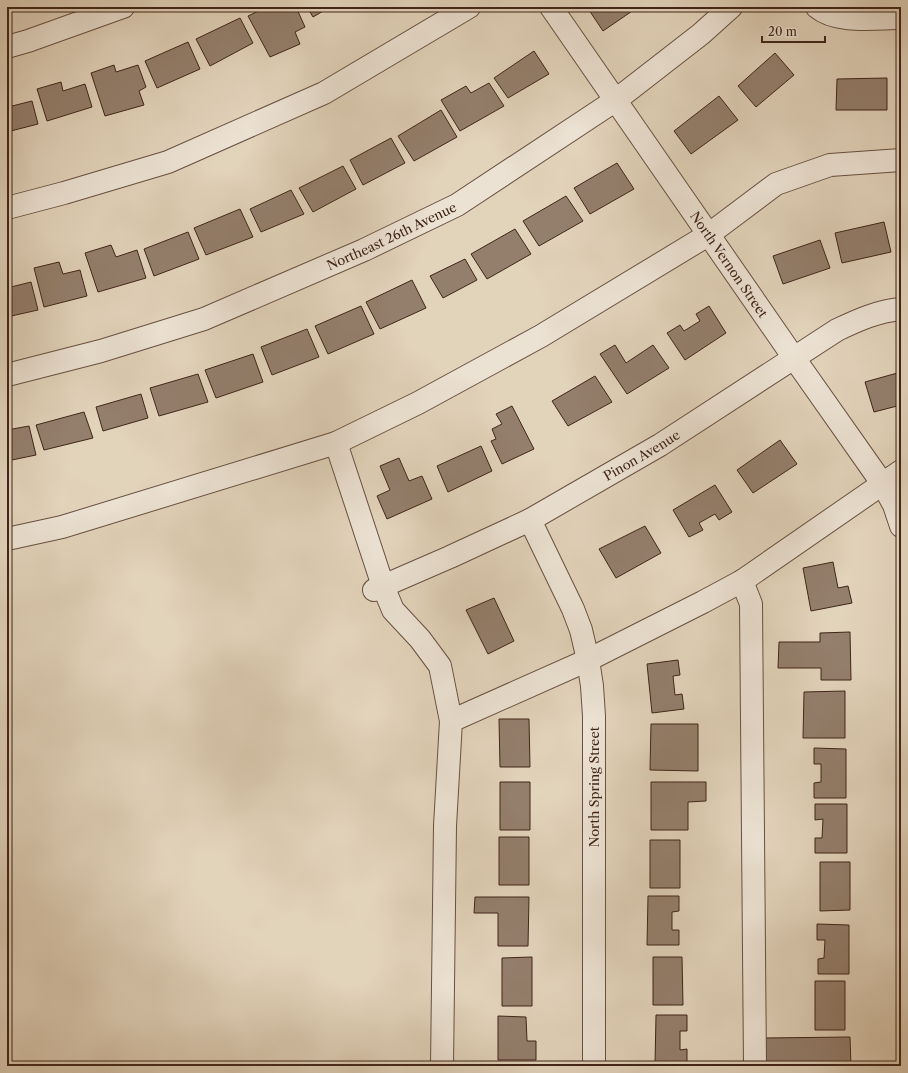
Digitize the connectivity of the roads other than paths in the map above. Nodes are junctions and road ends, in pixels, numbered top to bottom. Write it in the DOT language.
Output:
graph roads {
  1 [pos="123,7"];
  2 [pos="469,7"];
  3 [pos="551,7"];
  4 [pos="731,7"];
  5 [pos="817,7"];
  6 [pos="901,18"];
  7 [pos="7,47"];
  8 [pos="616,100"];
  9 [pos="901,160"];
  10 [pos="7,208"];
  11 [pos="708,235"];
  12 [pos="901,309"];
  13 [pos="794,358"];
  14 [pos="7,375"];
  15 [pos="336,443"];
  16 [pos="901,471"];
  17 [pos="882,483"];
  18 [pos="530,520"];
  19 [pos="901,526"];
  20 [pos="7,539"];
  21 [pos="742,581"];
  22 [pos="378,588"];
  23 [pos="588,660"];
  24 [pos="451,721"];
  25 [pos="442,1066"];
  26 [pos="594,1066"];
  27 [pos="754,1066"];
  1 -- 7 [label="street"];
  2 -- 10 [label="street"];
  3 -- 8 [label="street, North Vernon Street"];
  4 -- 8 [label="street, Northeast 26th Avenue"];
  5 -- 6 [label="street"];
  8 -- 11 [label="street, North Vernon Street"];
  8 -- 14 [label="street, Northeast 26th Avenue"];
  9 -- 11 [label="street"];
  11 -- 13 [label="street, North Vernon Street"];
  11 -- 15 [label="street"];
  12 -- 13 [label="street, Pinon Avenue"];
  13 -- 17 [label="street, North Vernon Street"];
  13 -- 18 [label="street, Pinon Avenue"];
  15 -- 20 [label="street"];
  15 -- 22 [label="street"];
  16 -- 17 [label="street"];
  17 -- 19 [label="street, North Vernon Street"];
  17 -- 21 [label="street"];
  18 -- 22 [label="street, Pinon Avenue"];
  18 -- 23 [label="street, North Spring Street"];
  21 -- 23 [label="street"];
  21 -- 27 [label="street"];
  22 -- 24 [label="street"];
  23 -- 24 [label="street"];
  23 -- 26 [label="street, North Spring Street"];
  24 -- 25 [label="street"];
}
